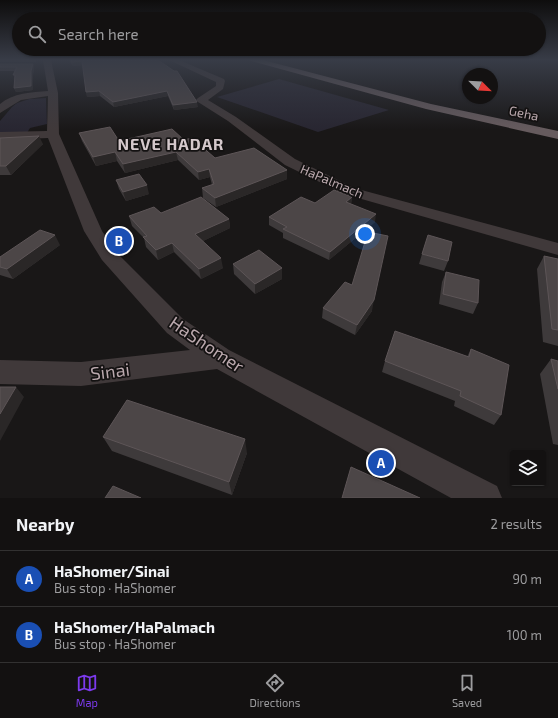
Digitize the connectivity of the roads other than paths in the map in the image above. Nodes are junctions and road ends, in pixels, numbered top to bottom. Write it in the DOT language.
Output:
graph roads {
  1 [pos="51,83"];
  2 [pos="221,83"];
  3 [pos="340,83"];
  4 [pos="367,83"];
  5 [pos="54,93"];
  6 [pos="5,94"];
  7 [pos="23,96"];
  8 [pos="0,110"];
  9 [pos="558,125"];
  10 [pos="54,134"];
  11 [pos="558,135"];
  12 [pos="0,136"];
  13 [pos="558,249"];
  14 [pos="220,358"];
  15 [pos="0,372"];
  16 [pos="485,498"];
  1 -- 5 [label="street, HaShomer"];
  2 -- 13 [label="street, HaPalmach"];
  3 -- 11 [label="highway, Geha"];
  4 -- 9 [label="highway, Geha"];
  5 -- 7 [label="street"];
  5 -- 10 [label="street, HaShomer"];
  6 -- 7 [label="street"];
  7 -- 8 [label="street"];
  10 -- 12 [label="street"];
  10 -- 14 [label="street, HaShomer"];
  14 -- 15 [label="street, Sinai"];
  14 -- 16 [label="street, HaShomer"];
}
